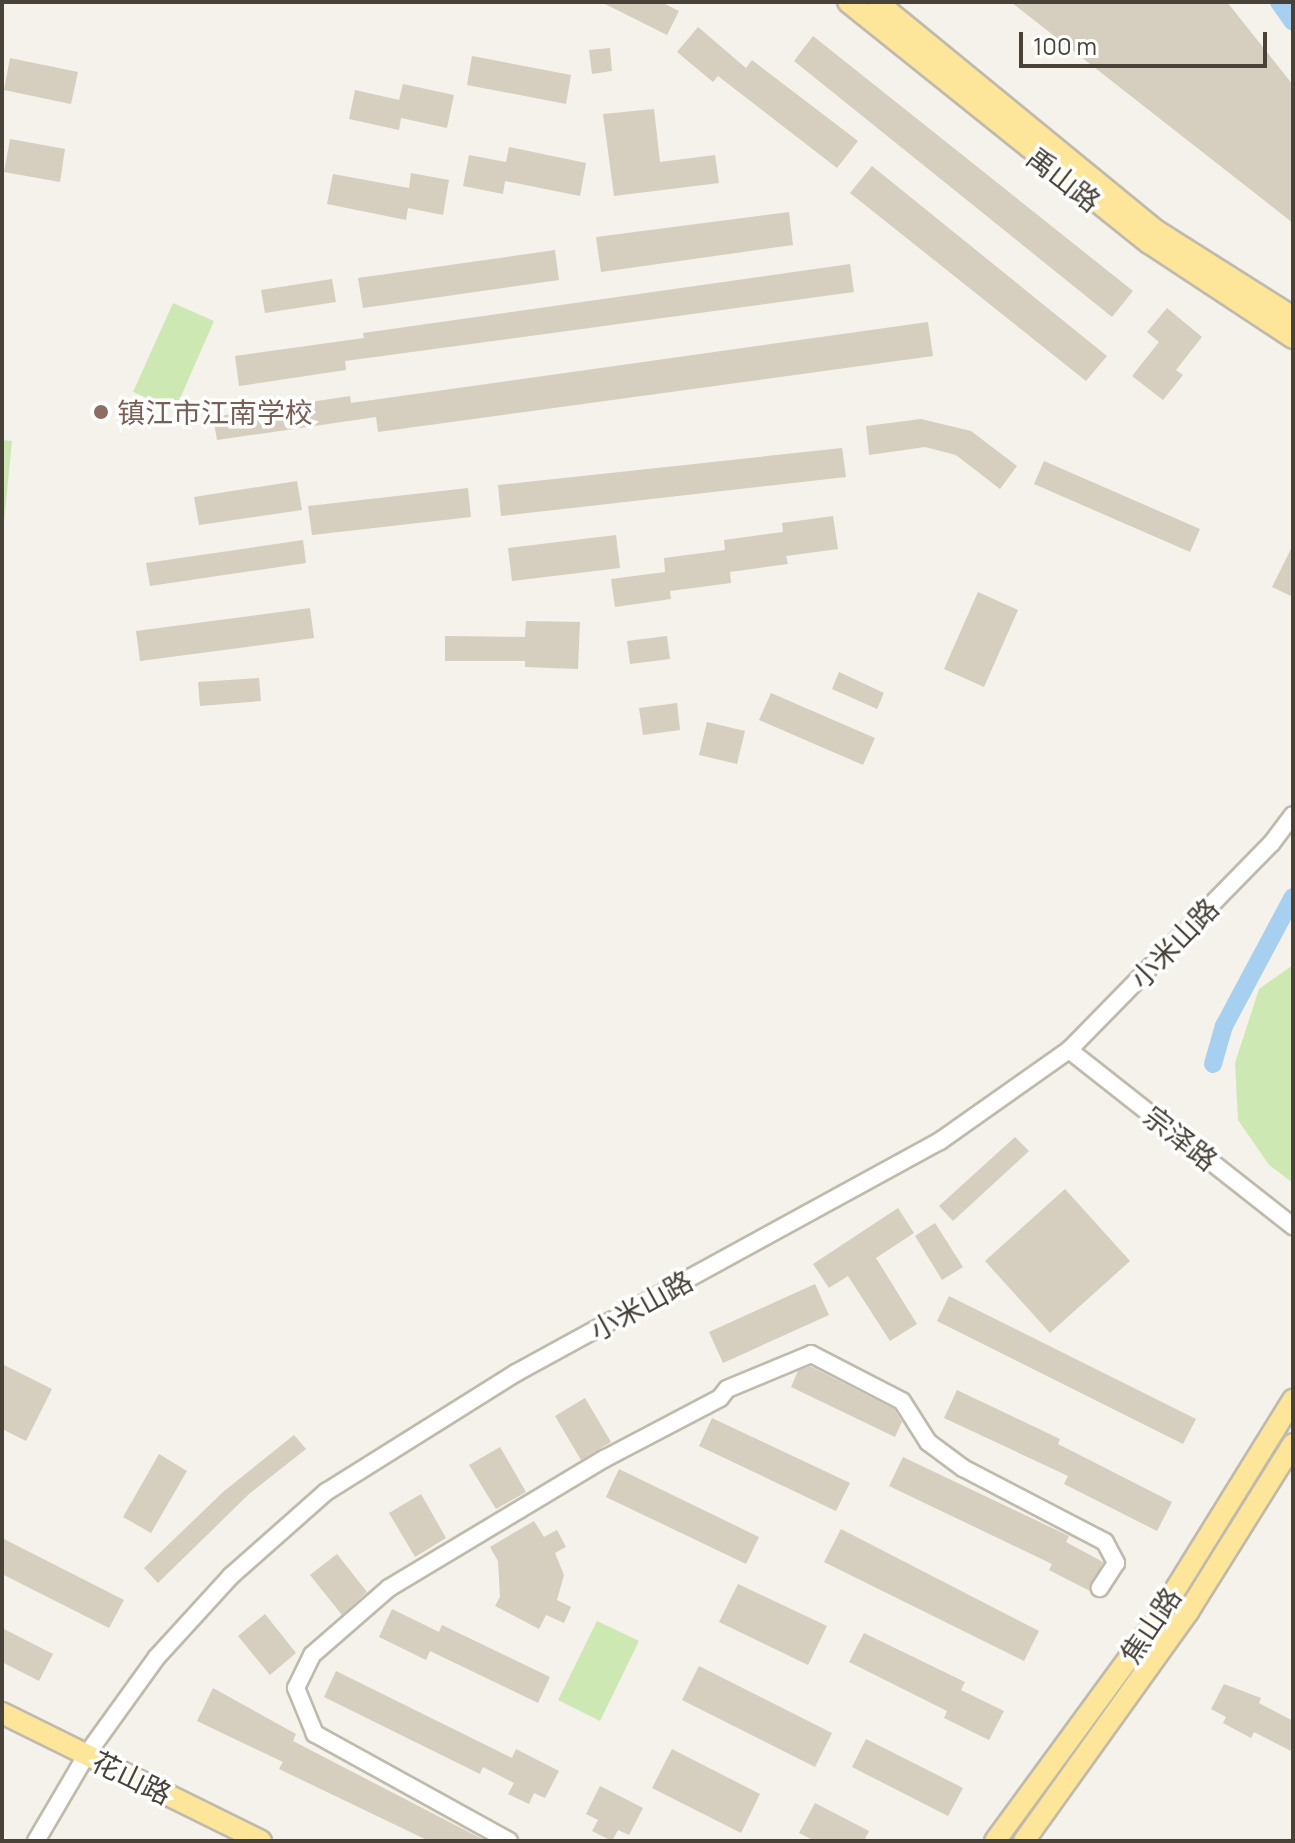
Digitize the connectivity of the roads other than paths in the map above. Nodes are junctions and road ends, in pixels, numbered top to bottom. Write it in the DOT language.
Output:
graph roads {
  1 [pos="848,2"];
  2 [pos="882,5"];
  3 [pos="1293,317"];
  4 [pos="1293,338"];
  5 [pos="1293,815"];
  6 [pos="1069,1050"];
  7 [pos="1293,1226"];
  8 [pos="1293,1400"];
  9 [pos="1293,1444"];
  10 [pos="1100,1588"];
  11 [pos="2,1713"];
  12 [pos="87,1754"];
  13 [pos="36,1841"];
  14 [pos="261,1841"];
  15 [pos="509,1841"];
  16 [pos="995,1841"];
  17 [pos="1024,1841"];
  1 -- 4 [label="main road, 禹山路"];
  2 -- 3 [label="main road, 禹山路"];
  5 -- 6 [label="street, 小米山路"];
  6 -- 7 [label="street, 宗泽路"];
  6 -- 12 [label="street, 小米山路"];
  8 -- 16 [label="main road, 焦山路"];
  9 -- 17 [label="main road, 焦山路"];
  10 -- 15 [label="street"];
  11 -- 12 [label="main road, 花山路"];
  12 -- 13 [label="street, 小米山路"];
  12 -- 14 [label="main road, 花山路"];
}
